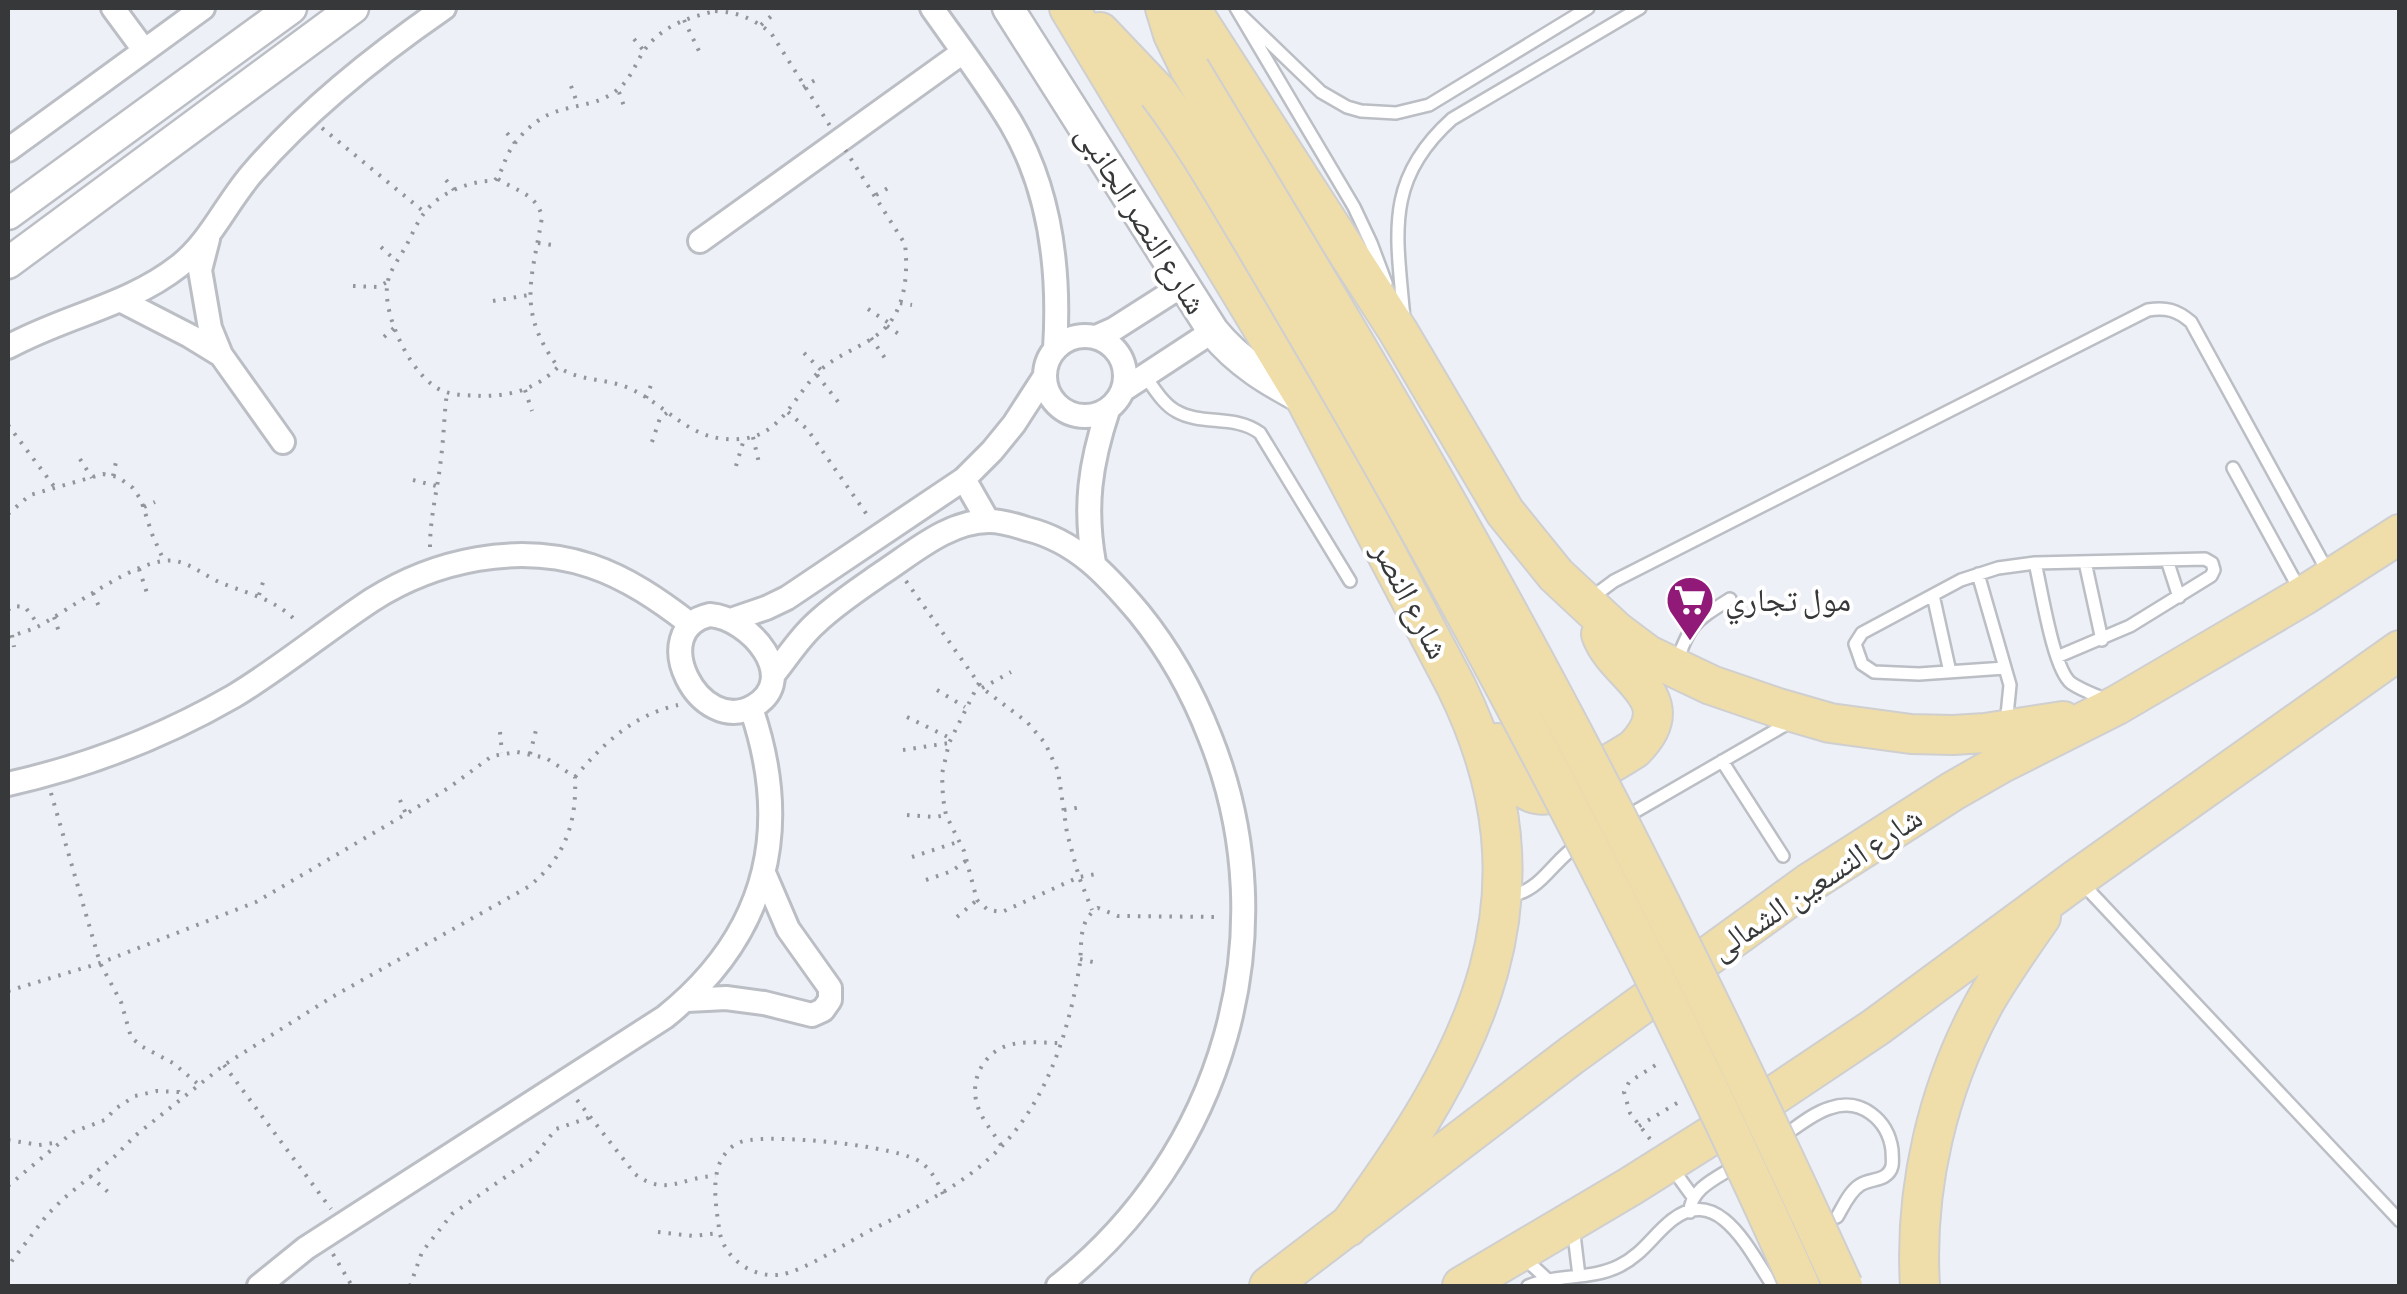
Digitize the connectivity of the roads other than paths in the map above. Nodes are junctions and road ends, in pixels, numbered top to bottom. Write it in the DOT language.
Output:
graph roads {
  1 [pos="113,8"];
  2 [pos="203,8"];
  3 [pos="291,8"];
  4 [pos="353,8"];
  5 [pos="444,8"];
  6 [pos="932,8"];
  7 [pos="1008,8"];
  8 [pos="1070,8"];
  9 [pos="1164,8"];
  10 [pos="1190,8"];
  11 [pos="1588,8"];
  12 [pos="1640,8"];
  13 [pos="1238,11"];
  14 [pos="144,50"];
  15 [pos="963,52"];
  16 [pos="8,150"];
  17 [pos="8,214"];
  18 [pos="208,235"];
  19 [pos="700,241"];
  20 [pos="8,263"];
  21 [pos="1183,285"];
  22 [pos="122,301"];
  23 [pos="1213,331"];
  24 [pos="1096,337"];
  25 [pos="1402,337"];
  26 [pos="8,347"];
  27 [pos="1055,349"];
  28 [pos="221,355"];
  29 [pos="1044,376"];
  30 [pos="1144,376"];
  31 [pos="1124,390"];
  32 [pos="1306,400"];
  33 [pos="1108,410"];
  34 [pos="283,442"];
  35 [pos="2232,468"];
  36 [pos="964,480"];
  37 [pos="988,521"];
  38 [pos="2400,534"];
  39 [pos="2166,560"];
  40 [pos="2086,562"];
  41 [pos="1094,563"];
  42 [pos="2035,563"];
  43 [pos="1978,574"];
  44 [pos="1350,581"];
  45 [pos="2318,587"];
  46 [pos="1933,596"];
  47 [pos="2178,597"];
  48 [pos="1730,599"];
  49 [pos="1592,610"];
  50 [pos="731,620"];
  51 [pos="690,623"];
  52 [pos="2102,640"];
  53 [pos="2400,650"];
  54 [pos="2056,657"];
  55 [pos="1675,668"];
  56 [pos="2005,668"];
  57 [pos="1950,672"];
  58 [pos="773,675"];
  59 [pos="1456,686"];
  60 [pos="751,708"];
  61 [pos="2106,711"];
  62 [pos="1802,716"];
  63 [pos="2006,729"];
  64 [pos="1722,761"];
  65 [pos="8,784"];
  66 [pos="1611,826"];
  67 [pos="1595,835"];
  68 [pos="1783,856"];
  69 [pos="764,873"];
  70 [pos="2068,885"];
  71 [pos="1502,897"];
  72 [pos="687,1000"];
  73 [pos="1668,1163"];
  74 [pos="1692,1197"];
  75 [pos="1690,1212"];
  76 [pos="1837,1217"];
  77 [pos="2400,1221"];
  78 [pos="1572,1222"];
  79 [pos="1348,1227"];
  80 [pos="1524,1270"];
  81 [pos="1579,1276"];
  82 [pos="1548,1280"];
  83 [pos="259,1286"];
  84 [pos="1058,1286"];
  85 [pos="1269,1286"];
  86 [pos="1462,1286"];
  87 [pos="1779,1286"];
  88 [pos="1843,1286"];
  89 [pos="1920,1286"];
  1 -- 14 [label="street"];
  2 -- 14 [label="street"];
  3 -- 17 [label="street"];
  4 -- 20 [label="street"];
  5 -- 18 [label="street"];
  6 -- 15 [label="street"];
  7 -- 21 [label="street, شارع النصر الجانبى"];
  8 -- 32 [label="main road, شارع النصر"];
  8 -- 87 [label="main road, bridge"];
  9 -- 88 [label="main road, bridge"];
  10 -- 25 [label="main road"];
  11 -- 13 [label="lane"];
  12 -- 25 [label="lane"];
  13 -- 25 [label="lane"];
  14 -- 16 [label="street"];
  15 -- 19 [label="street"];
  15 -- 27 [label="street"];
  18 -- 22 [label="street"];
  18 -- 28 [label="street"];
  21 -- 23 [label="street, شارع النصر الجانبى"];
  21 -- 24 [label="street"];
  22 -- 26 [label="street"];
  22 -- 28 [label="street"];
  23 -- 30 [label="street"];
  23 -- 32 [label="street, شارع النصر الجانبى"];
  24 -- 27 [label="street"];
  24 -- 31 [label="street"];
  25 -- 49 [label="main road"];
  27 -- 29 [label="street"];
  28 -- 34 [label="street"];
  29 -- 33 [label="street"];
  29 -- 36 [label="street"];
  30 -- 31 [label="street"];
  30 -- 44 [label="lane"];
  31 -- 33 [label="street"];
  32 -- 59 [label="main road, شارع النصر"];
  33 -- 41 [label="street"];
  35 -- 45 [label="lane"];
  36 -- 37 [label="street"];
  36 -- 50 [label="street"];
  37 -- 41 [label="street"];
  37 -- 58 [label="street"];
  38 -- 45 [label="main road, شارع التسعين الشمالى"];
  39 -- 40 [label="lane"];
  39 -- 47 [label="lane"];
  39 -- 47 [label="lane"];
  40 -- 42 [label="lane"];
  40 -- 52 [label="lane"];
  41 -- 84 [label="street"];
  42 -- 43 [label="lane"];
  42 -- 54 [label="lane"];
  43 -- 46 [label="lane"];
  43 -- 56 [label="lane"];
  45 -- 49 [label="lane"];
  45 -- 61 [label="main road, شارع التسعين الشمالى"];
  46 -- 57 [label="lane"];
  46 -- 57 [label="lane"];
  47 -- 52 [label="lane"];
  48 -- 55 [label="lane"];
  49 -- 55 [label="main road"];
  49 -- 59 [label="main road"];
  50 -- 51 [label="street"];
  50 -- 58 [label="street"];
  51 -- 60 [label="street"];
  51 -- 65 [label="street"];
  52 -- 54 [label="lane"];
  53 -- 70 [label="main road"];
  54 -- 61 [label="lane"];
  55 -- 62 [label="main road"];
  56 -- 57 [label="lane"];
  56 -- 63 [label="lane"];
  58 -- 60 [label="street"];
  59 -- 71 [label="main road, شارع النصر"];
  60 -- 69 [label="street"];
  61 -- 63 [label="main road"];
  61 -- 79 [label="main road, شارع التسعين الشمالى"];
  62 -- 63 [label="main road"];
  62 -- 64 [label="lane"];
  64 -- 66 [label="lane"];
  64 -- 68 [label="lane"];
  67 -- 71 [label="lane"];
  69 -- 72 [label="street"];
  69 -- 72 [label="street"];
  70 -- 73 [label="main road"];
  70 -- 77 [label="lane"];
  70 -- 89 [label="main road"];
  71 -- 79 [label="main road, شارع النصر"];
  72 -- 83 [label="street"];
  73 -- 74 [label="lane"];
  73 -- 78 [label="main road"];
  74 -- 75 [label="lane"];
  74 -- 76 [label="lane"];
  75 -- 81 [label="lane"];
  75 -- 87 [label="lane"];
  78 -- 80 [label="main road"];
  78 -- 81 [label="lane"];
  79 -- 85 [label="main road, شارع التسعين الشمالى"];
  80 -- 82 [label="lane"];
  80 -- 82 [label="lane"];
  80 -- 86 [label="main road"];
  81 -- 82 [label="lane"];
}
